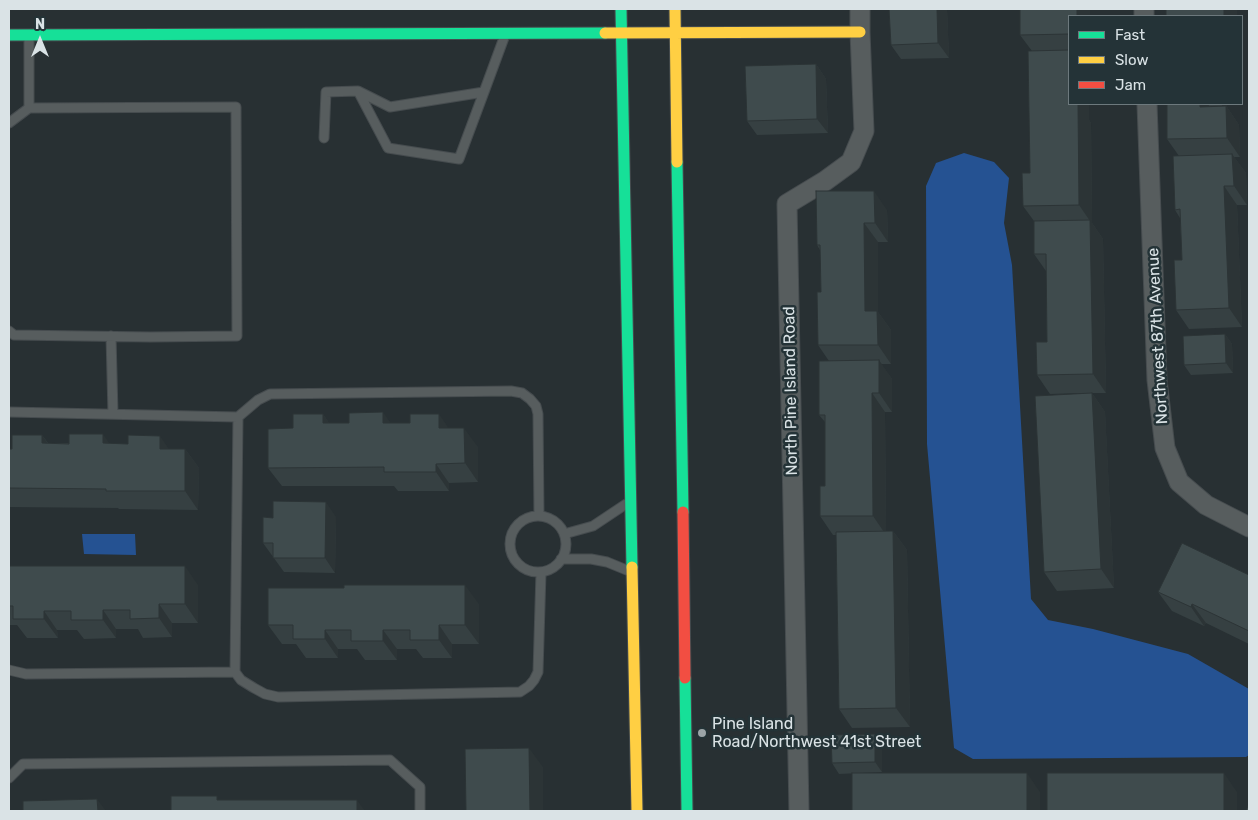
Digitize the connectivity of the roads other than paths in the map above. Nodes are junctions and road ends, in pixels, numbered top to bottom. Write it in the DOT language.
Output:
graph roads {
  1 [pos="621,9"];
  2 [pos="676,9"];
  3 [pos="860,9"];
  4 [pos="676,32"];
  5 [pos="860,32"];
  6 [pos="505,33"];
  7 [pos="621,33"];
  8 [pos="9,35"];
  9 [pos="29,35"];
  10 [pos="358,91"];
  11 [pos="484,92"];
  12 [pos="1147,105"];
  13 [pos="29,108"];
  14 [pos="9,123"];
  15 [pos="324,138"];
  16 [pos="9,331"];
  17 [pos="111,336"];
  18 [pos="9,412"];
  19 [pos="113,414"];
  20 [pos="238,418"];
  21 [pos="631,501"];
  22 [pos="539,516"];
  23 [pos="1249,527"];
  24 [pos="564,534"];
  25 [pos="561,559"];
  26 [pos="541,572"];
  27 [pos="632,572"];
  28 [pos="9,670"];
  29 [pos="235,672"];
  30 [pos="9,778"];
  31 [pos="420,811"];
  32 [pos="637,811"];
  33 [pos="688,811"];
  34 [pos="799,811"];
  1 -- 7 [label="main road"];
  2 -- 4 [label="main road"];
  3 -- 5 [label="street, North Pine Island Road"];
  4 -- 5 [label="main road"];
  4 -- 7 [label="main road"];
  4 -- 33 [label="main road"];
  5 -- 34 [label="street, North Pine Island Road"];
  6 -- 7 [label="main road"];
  6 -- 9 [label="main road"];
  6 -- 11 [label="lane"];
  7 -- 21 [label="main road"];
  8 -- 9 [label="main road"];
  9 -- 13 [label="lane"];
  10 -- 11 [label="lane"];
  10 -- 11 [label="lane"];
  10 -- 15 [label="lane"];
  12 -- 23 [label="street, Northwest 87th Avenue"];
  13 -- 14 [label="lane"];
  13 -- 17 [label="lane"];
  16 -- 17 [label="lane"];
  17 -- 19 [label="lane"];
  18 -- 19 [label="lane"];
  19 -- 20 [label="lane"];
  20 -- 22 [label="lane"];
  20 -- 29 [label="lane"];
  21 -- 24 [label="lane"];
  21 -- 27 [label="main road"];
  22 -- 24 [label="lane"];
  22 -- 26 [label="lane"];
  24 -- 25 [label="lane"];
  25 -- 26 [label="lane"];
  25 -- 27 [label="lane"];
  26 -- 29 [label="lane"];
  27 -- 32 [label="main road"];
  28 -- 29 [label="lane"];
  30 -- 31 [label="lane"];
}
